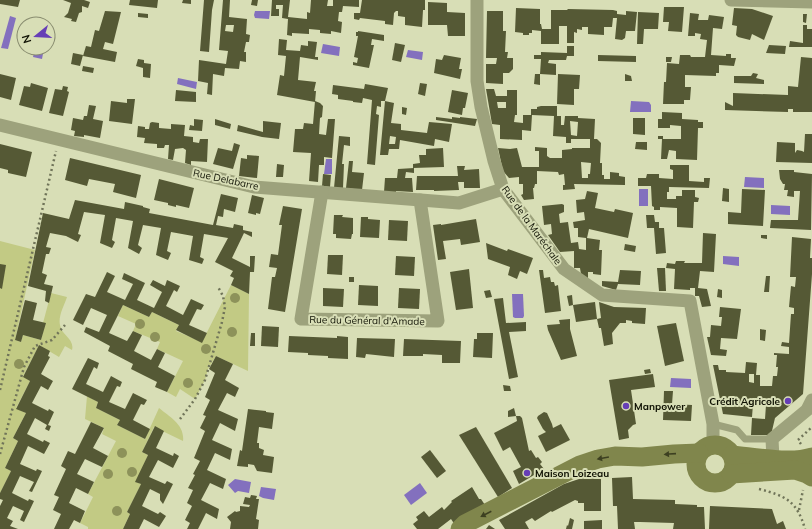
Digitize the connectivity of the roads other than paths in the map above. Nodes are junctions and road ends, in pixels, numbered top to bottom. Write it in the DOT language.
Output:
graph roads {
  1 [pos="477,0"];
  2 [pos="731,0"];
  3 [pos="812,2"];
  4 [pos="0,125"];
  5 [pos="503,189"];
  6 [pos="322,192"];
  7 [pos="420,200"];
  8 [pos="812,400"];
  9 [pos="713,424"];
  10 [pos="772,440"];
  11 [pos="706,449"];
  12 [pos="732,455"];
  13 [pos="812,457"];
  14 [pos="773,459"];
  15 [pos="731,474"];
  16 [pos="812,477"];
  17 [pos="460,529"];
  1 -- 5 [label="street, Rue de la Maréchale"];
  2 -- 3 [label="street"];
  4 -- 6 [label="street, Rue Delabarre"];
  5 -- 7 [label="street, Rue Delabarre"];
  5 -- 9 [label="street, Rue de la Maréchale"];
  6 -- 7 [label="street, Rue Delabarre"];
  6 -- 7 [label="street, Rue du Général d'Amade"];
  8 -- 10 [label="street"];
  9 -- 10 [label="lane"];
  9 -- 11 [label="street, Rue de la Maréchale"];
  10 -- 14 [label="street"];
  11 -- 12 [label="main road"];
  11 -- 15 [label="main road"];
  11 -- 17 [label="main road, one-way"];
  12 -- 14 [label="main road"];
  12 -- 15 [label="main road"];
  13 -- 14 [label="main road"];
  15 -- 16 [label="main road"];
}
